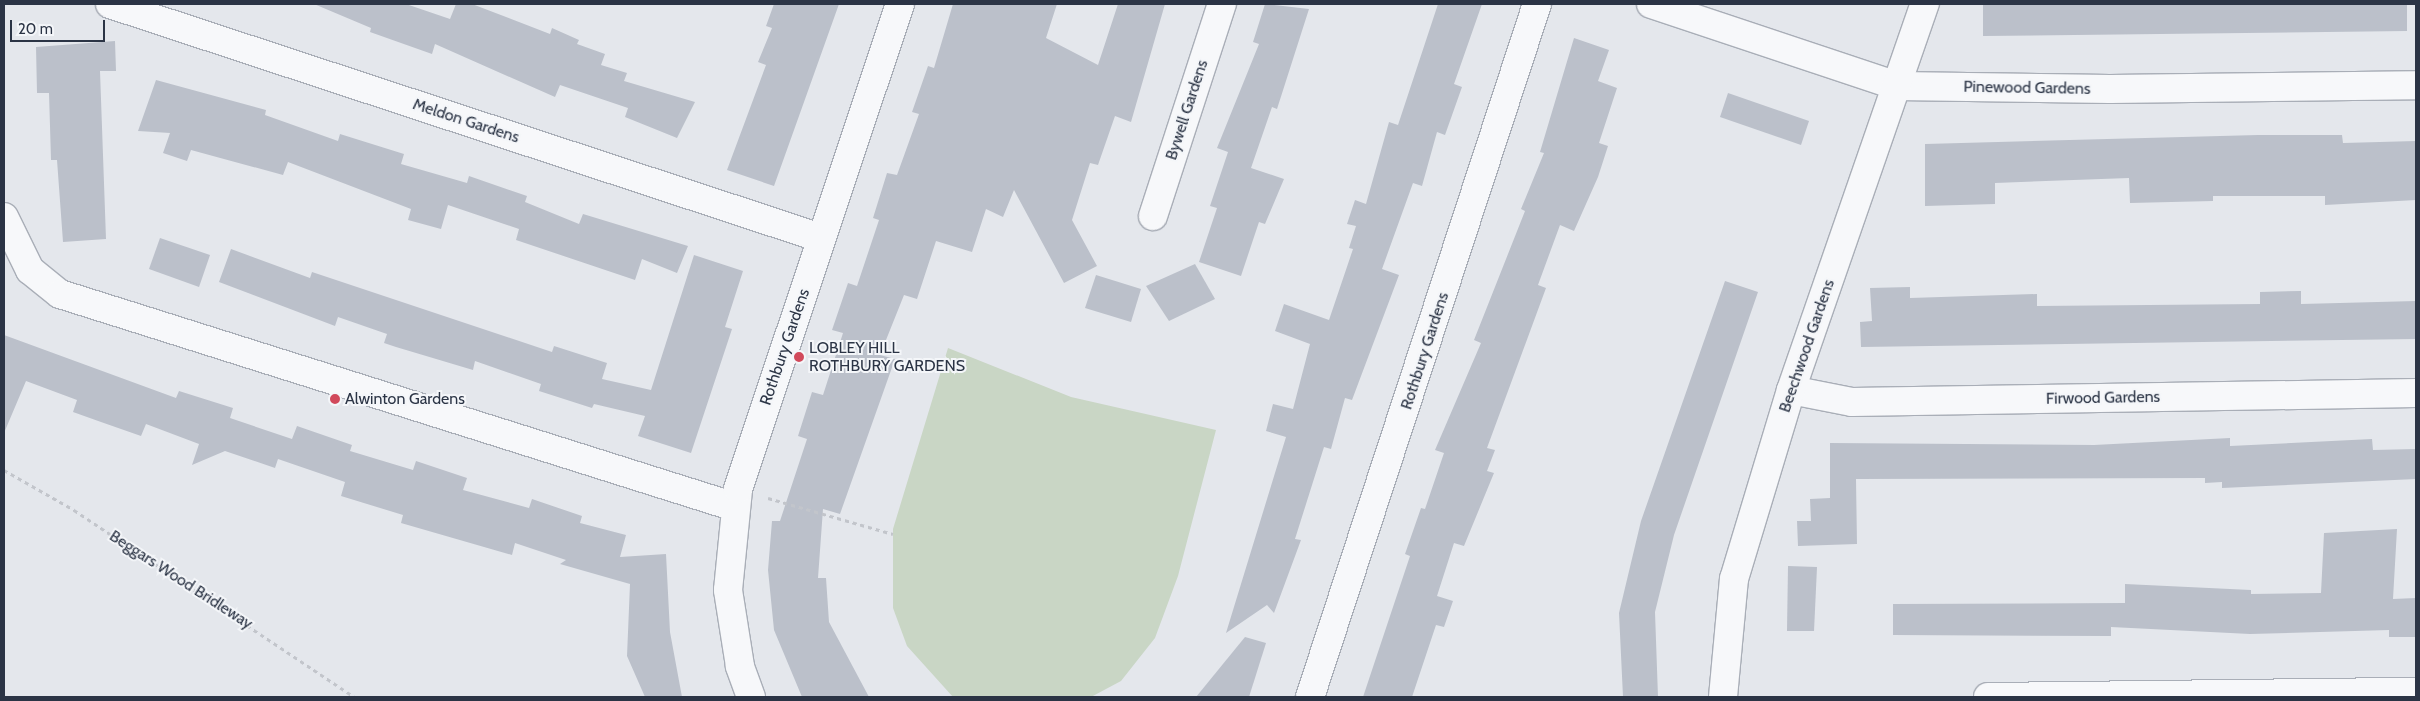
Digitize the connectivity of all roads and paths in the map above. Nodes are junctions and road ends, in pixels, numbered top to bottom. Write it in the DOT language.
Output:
graph roads {
  1 [pos="110,4"];
  2 [pos="900,4"];
  3 [pos="1222,4"];
  4 [pos="1537,4"];
  5 [pos="1651,4"];
  6 [pos="1925,4"];
  7 [pos="2416,85"];
  8 [pos="1897,86"];
  9 [pos="1153,216"];
  10 [pos="4,217"];
  11 [pos="822,238"];
  12 [pos="1791,390"];
  13 [pos="2416,393"];
  14 [pos="4,470"];
  15 [pos="737,498"];
  16 [pos="893,534"];
  17 [pos="2416,692"];
  18 [pos="2331,696"];
  19 [pos="354,697"];
  20 [pos="752,697"];
  21 [pos="1310,697"];
  22 [pos="1723,697"];
  23 [pos="1988,697"];
  24 [pos="2028,697"];
  1 -- 11 [label="street, Meldon Gardens"];
  2 -- 11 [label="street, Rothbury Gardens"];
  3 -- 9 [label="street, Bywell Gardens"];
  4 -- 21 [label="street, Rothbury Gardens"];
  5 -- 8 [label="street, Pinewood Gardens"];
  6 -- 8 [label="street, Beechwood Gardens"];
  7 -- 8 [label="street, Pinewood Gardens"];
  8 -- 12 [label="street, Beechwood Gardens"];
  10 -- 15 [label="street"];
  11 -- 15 [label="street, Rothbury Gardens"];
  12 -- 13 [label="street, Firwood Gardens"];
  12 -- 22 [label="street, Beechwood Gardens"];
  14 -- 19 [label="path, Beggars Wood Bridleway"];
  15 -- 16 [label="path"];
  15 -- 20 [label="street, Rothbury Gardens"];
  17 -- 18 [label="street"];
  18 -- 24 [label="street"];
  23 -- 24 [label="street"];
}
